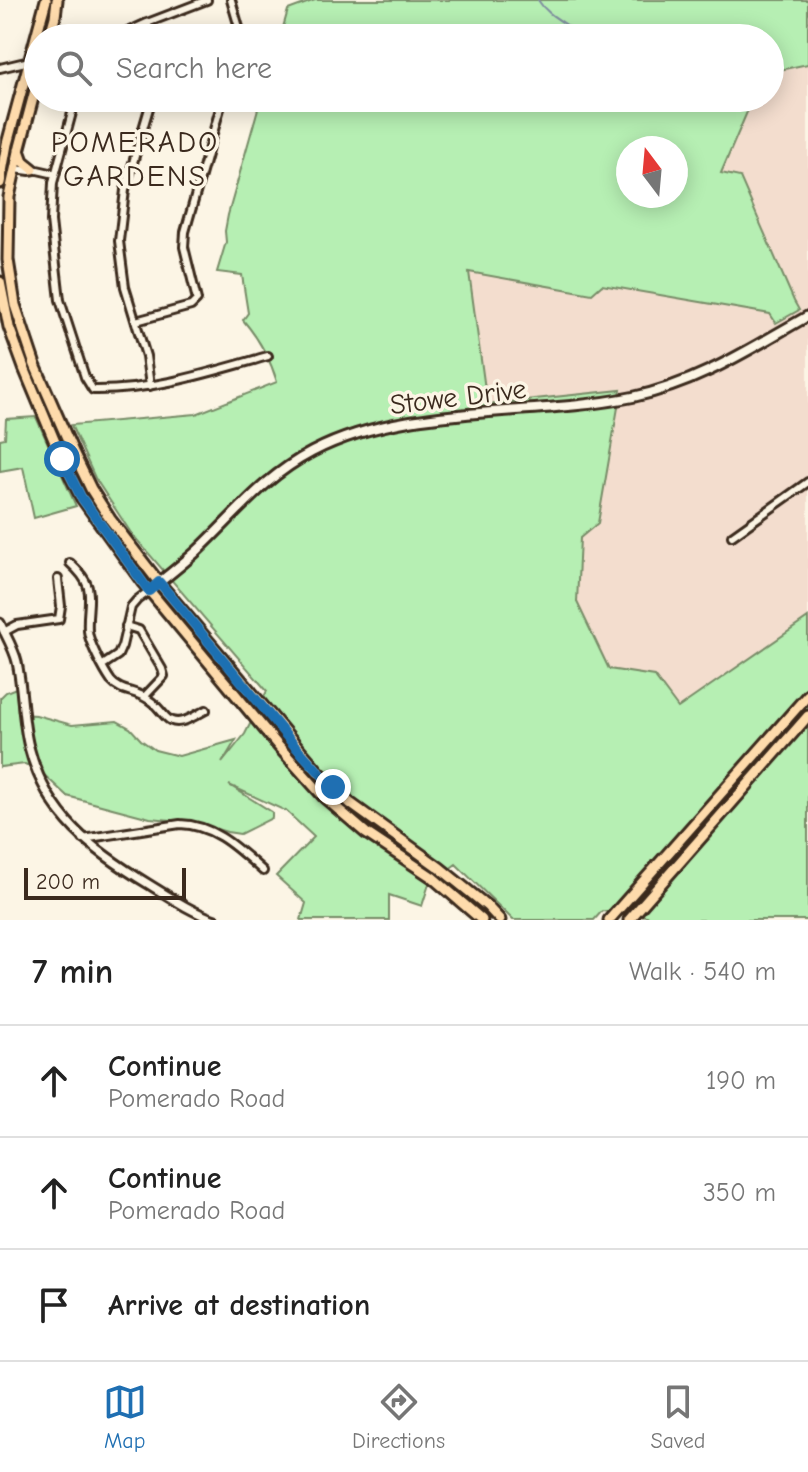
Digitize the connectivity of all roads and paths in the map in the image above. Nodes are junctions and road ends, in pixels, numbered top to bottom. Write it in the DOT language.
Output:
graph roads {
  1 [pos="46,0"];
  2 [pos="57,0"];
  3 [pos="207,0"];
  4 [pos="231,0"];
  5 [pos="147,23"];
  6 [pos="41,24"];
  7 [pos="53,24"];
  8 [pos="238,24"];
  9 [pos="24,62"];
  10 [pos="0,68"];
  11 [pos="24,88"];
  12 [pos="29,112"];
  13 [pos="72,112"];
  14 [pos="148,112"];
  15 [pos="219,112"];
  16 [pos="4,146"];
  17 [pos="19,150"];
  18 [pos="15,169"];
  19 [pos="33,169"];
  20 [pos="55,174"];
  21 [pos="0,183"];
  22 [pos="3,261"];
  23 [pos="0,282"];
  24 [pos="808,316"];
  25 [pos="136,321"];
  26 [pos="268,356"];
  27 [pos="150,386"];
  28 [pos="808,482"];
  29 [pos="732,536"];
  30 [pos="70,563"];
  31 [pos="58,579"];
  32 [pos="159,582"];
  33 [pos="149,591"];
  34 [pos="0,623"];
  35 [pos="126,626"];
  36 [pos="4,632"];
  37 [pos="103,665"];
  38 [pos="808,695"];
  39 [pos="145,696"];
  40 [pos="206,710"];
  41 [pos="808,716"];
  42 [pos="83,839"];
  43 [pos="263,871"];
  44 [pos="215,920"];
  45 [pos="482,920"];
  46 [pos="500,920"];
  47 [pos="609,920"];
  48 [pos="629,920"];
  1 -- 6 [label="main road"];
  2 -- 7 [label="main road"];
  3 -- 5 [label="street"];
  4 -- 8 [label="street"];
  9 -- 10 [label="street"];
  11 -- 16 [label="main road"];
  12 -- 17 [label="main road"];
  13 -- 20 [label="street"];
  14 -- 25 [label="street"];
  15 -- 25 [label="street"];
  16 -- 18 [label="main road"];
  16 -- 21 [label="main road"];
  17 -- 18 [label="main road"];
  17 -- 19 [label="main road"];
  18 -- 19 [label="street"];
  18 -- 22 [label="main road"];
  19 -- 20 [label="street"];
  20 -- 27 [label="street"];
  22 -- 32 [label="main road"];
  23 -- 33 [label="main road"];
  24 -- 32 [label="main road, Stowe Drive"];
  25 -- 27 [label="street"];
  26 -- 27 [label="street"];
  28 -- 29 [label="street"];
  30 -- 37 [label="street"];
  31 -- 36 [label="street"];
  32 -- 33 [label="main road, Stowe Drive"];
  32 -- 46 [label="main road"];
  33 -- 35 [label="street"];
  33 -- 45 [label="main road"];
  34 -- 36 [label="street"];
  35 -- 37 [label="street"];
  35 -- 39 [label="street"];
  36 -- 42 [label="street"];
  37 -- 39 [label="street"];
  38 -- 47 [label="main road"];
  39 -- 40 [label="street"];
  41 -- 48 [label="main road"];
  42 -- 43 [label="street"];
  42 -- 44 [label="street"];
}
